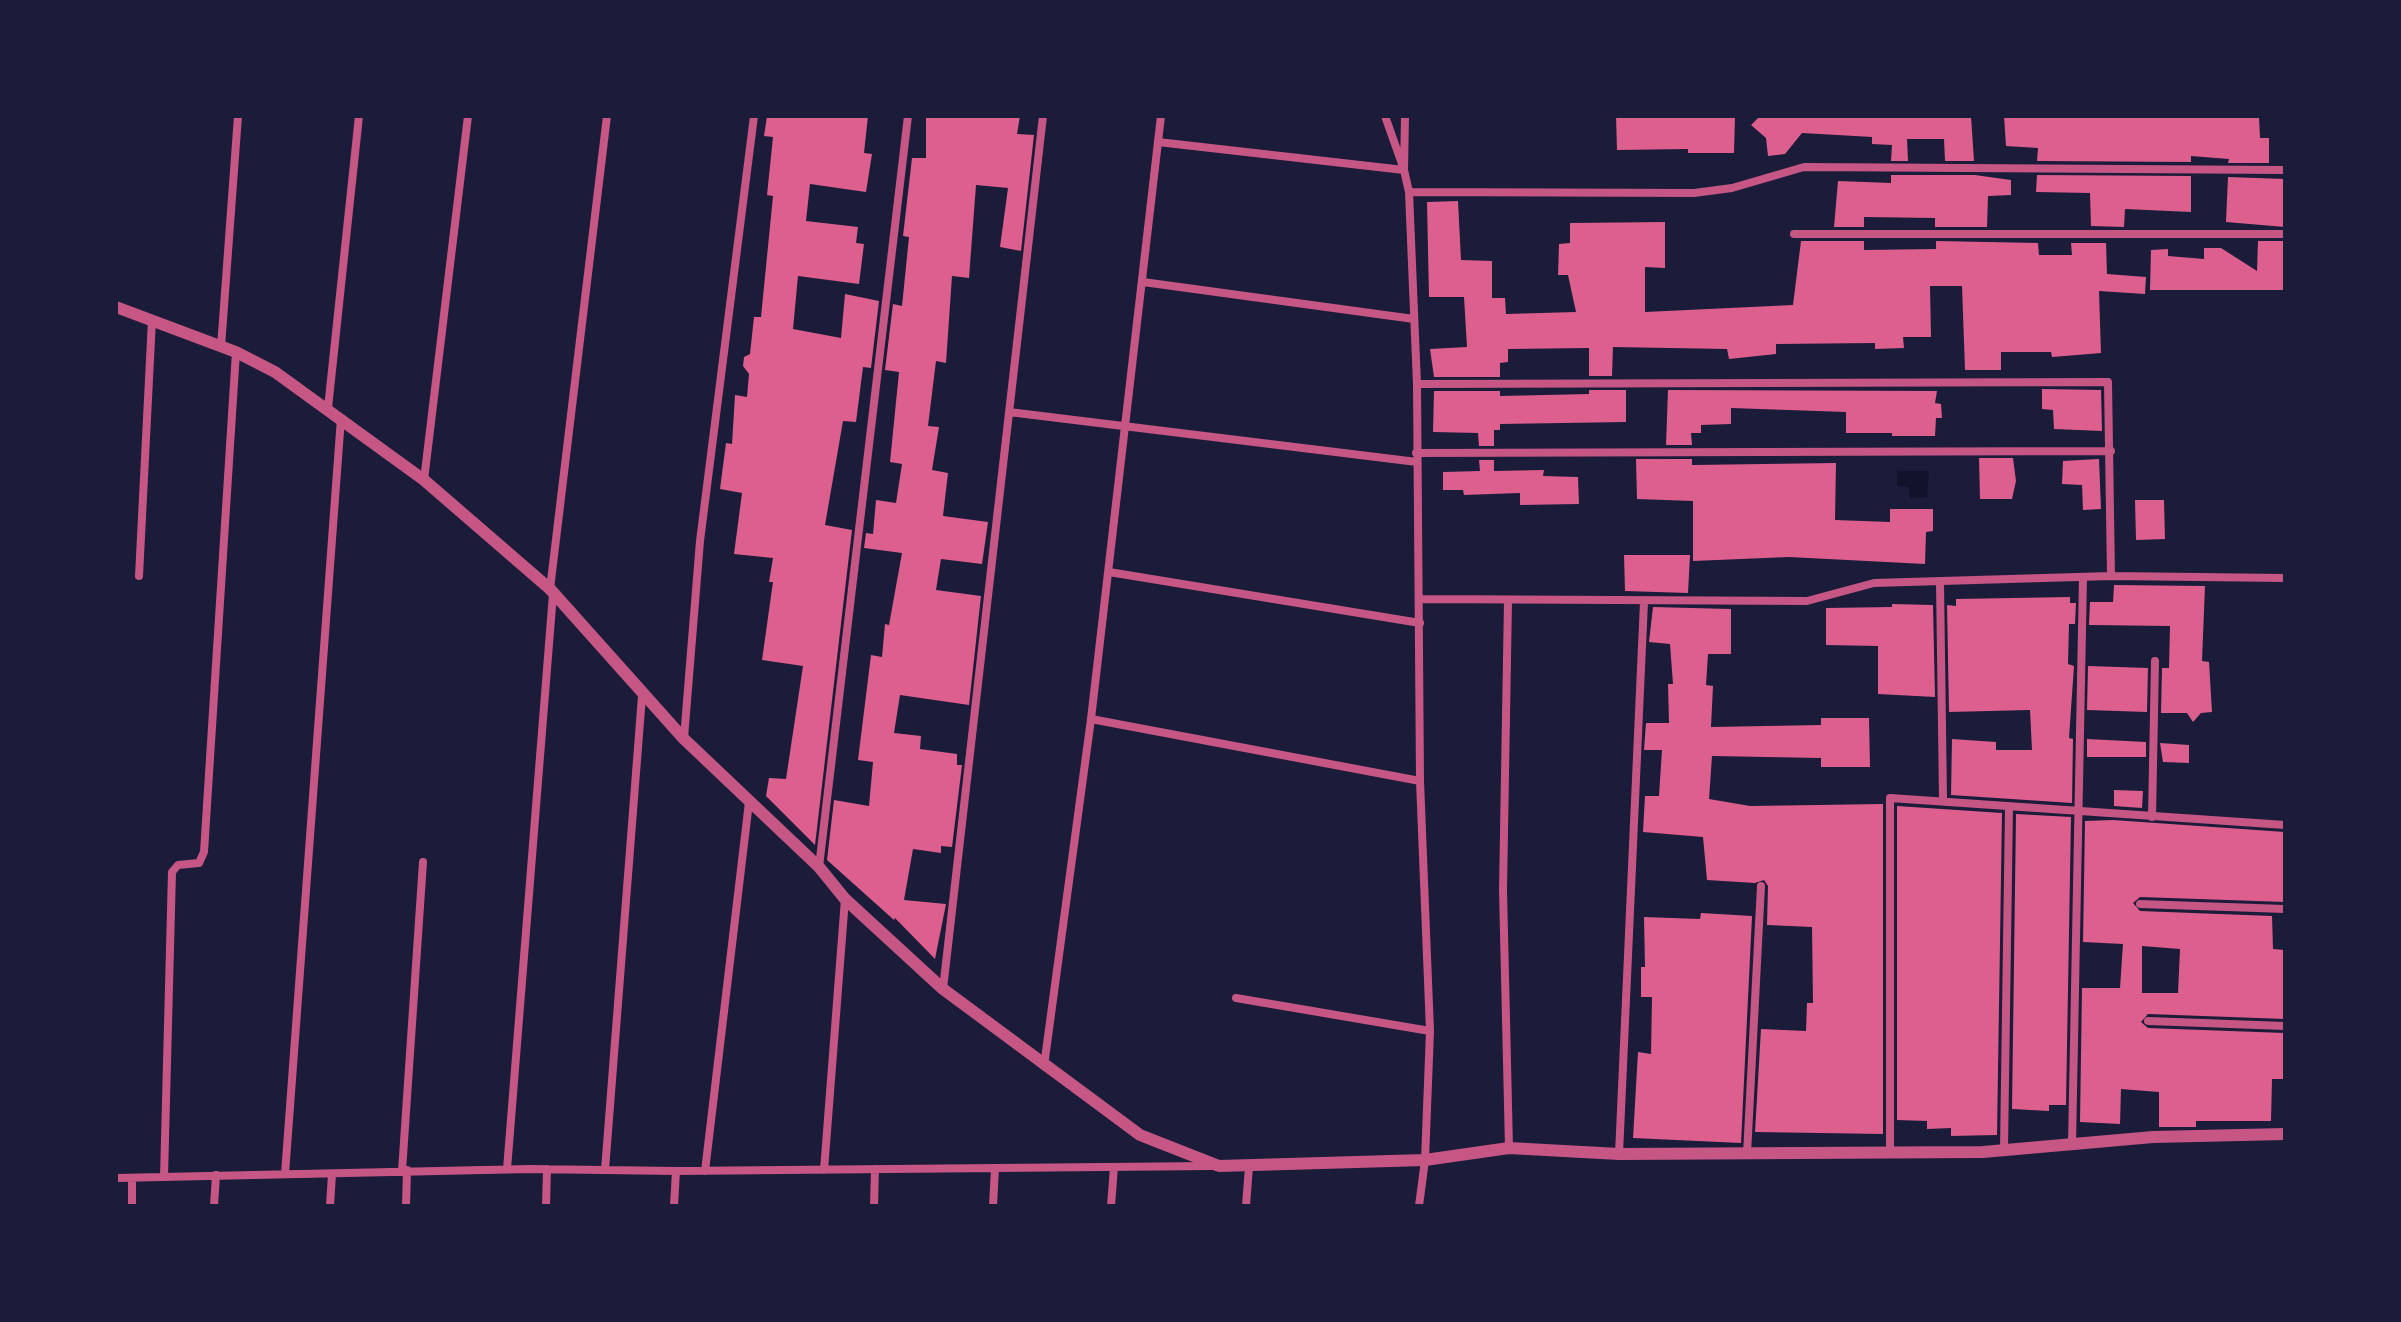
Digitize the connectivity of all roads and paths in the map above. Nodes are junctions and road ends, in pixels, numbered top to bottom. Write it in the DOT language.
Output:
graph roads {
  1 [pos="238,116"];
  2 [pos="359,116"];
  3 [pos="468,116"];
  4 [pos="607,116"];
  5 [pos="754,116"];
  6 [pos="908,116"];
  7 [pos="1043,116"];
  8 [pos="1161,116"];
  9 [pos="1385,116"];
  10 [pos="1405,116"];
  11 [pos="1158,142"];
  12 [pos="1404,170"];
  13 [pos="2285,170"];
  14 [pos="1409,192"];
  15 [pos="1794,234"];
  16 [pos="2285,234"];
  17 [pos="1143,282"];
  18 [pos="116,307"];
  19 [pos="1414,319"];
  20 [pos="152,320"];
  21 [pos="221,347"];
  22 [pos="236,352"];
  23 [pos="1417,384"];
  24 [pos="328,408"];
  25 [pos="1009,412"];
  26 [pos="341,418"];
  27 [pos="1127,428"];
  28 [pos="2111,451"];
  29 [pos="1416,458"];
  30 [pos="424,480"];
  31 [pos="1109,572"];
  32 [pos="139,576"];
  33 [pos="2111,576"];
  34 [pos="2083,578"];
  35 [pos="2285,578"];
  36 [pos="1940,582"];
  37 [pos="551,592"];
  38 [pos="1420,599"];
  39 [pos="1508,601"];
  40 [pos="1644,602"];
  41 [pos="1420,623"];
  42 [pos="2155,661"];
  43 [pos="642,696"];
  44 [pos="1091,719"];
  45 [pos="684,739"];
  46 [pos="1420,781"];
  47 [pos="1943,799"];
  48 [pos="749,802"];
  49 [pos="2009,807"];
  50 [pos="2080,811"];
  51 [pos="2152,817"];
  52 [pos="2285,825"];
  53 [pos="423,862"];
  54 [pos="819,867"];
  55 [pos="1761,886"];
  56 [pos="845,899"];
  57 [pos="2140,904"];
  58 [pos="2285,909"];
  59 [pos="943,989"];
  60 [pos="1236,998"];
  61 [pos="2148,1021"];
  62 [pos="2285,1026"];
  63 [pos="1430,1031"];
  64 [pos="1044,1067"];
  65 [pos="2285,1134"];
  66 [pos="2072,1144"];
  67 [pos="1509,1148"];
  68 [pos="2004,1149"];
  69 [pos="1890,1153"];
  70 [pos="1619,1154"];
  71 [pos="1747,1154"];
  72 [pos="1425,1160"];
  73 [pos="1219,1166"];
  74 [pos="1249,1166"];
  75 [pos="1114,1167"];
  76 [pos="995,1168"];
  77 [pos="507,1169"];
  78 [pos="547,1169"];
  79 [pos="875,1169"];
  80 [pos="605,1170"];
  81 [pos="824,1170"];
  82 [pos="405,1171"];
  83 [pos="676,1171"];
  84 [pos="705,1171"];
  85 [pos="285,1174"];
  86 [pos="332,1174"];
  87 [pos="216,1175"];
  88 [pos="164,1177"];
  89 [pos="116,1178"];
  90 [pos="132,1178"];
  91 [pos="132,1206"];
  92 [pos="214,1206"];
  93 [pos="330,1206"];
  94 [pos="406,1206"];
  95 [pos="546,1206"];
  96 [pos="674,1206"];
  97 [pos="874,1206"];
  98 [pos="993,1206"];
  99 [pos="1111,1206"];
  100 [pos="1246,1206"];
  101 [pos="1419,1206"];
  1 -- 21 [label="street"];
  2 -- 24 [label="street"];
  3 -- 30 [label="street"];
  4 -- 37 [label="street"];
  5 -- 45 [label="street"];
  6 -- 54 [label="street"];
  7 -- 25 [label="street"];
  8 -- 11 [label="street"];
  9 -- 12 [label="street"];
  10 -- 12 [label="street"];
  11 -- 12 [label="street"];
  11 -- 17 [label="street"];
  12 -- 14 [label="street"];
  13 -- 14 [label="street"];
  14 -- 19 [label="street"];
  15 -- 16 [label="street"];
  17 -- 19 [label="street"];
  17 -- 27 [label="street"];
  18 -- 20 [label="street"];
  19 -- 23 [label="street"];
  20 -- 21 [label="street"];
  20 -- 32 [label="street"];
  21 -- 22 [label="street"];
  22 -- 24 [label="street"];
  22 -- 88 [label="street"];
  23 -- 28 [label="street"];
  23 -- 29 [label="street"];
  24 -- 26 [label="street"];
  25 -- 27 [label="street"];
  25 -- 59 [label="street"];
  26 -- 30 [label="street"];
  26 -- 85 [label="street"];
  27 -- 29 [label="street"];
  27 -- 31 [label="street"];
  28 -- 29 [label="street"];
  28 -- 33 [label="street"];
  29 -- 38 [label="street"];
  30 -- 37 [label="street"];
  31 -- 41 [label="street"];
  31 -- 44 [label="street"];
  33 -- 34 [label="street"];
  33 -- 35 [label="street"];
  34 -- 36 [label="street"];
  34 -- 50 [label="street"];
  36 -- 40 [label="street"];
  36 -- 47 [label="street"];
  37 -- 43 [label="street"];
  37 -- 77 [label="street"];
  38 -- 39 [label="street"];
  38 -- 41 [label="street"];
  39 -- 40 [label="street"];
  39 -- 67 [label="street"];
  40 -- 70 [label="street"];
  41 -- 46 [label="street"];
  42 -- 51 [label="street"];
  43 -- 45 [label="street"];
  43 -- 80 [label="street"];
  44 -- 46 [label="street"];
  44 -- 64 [label="street"];
  45 -- 48 [label="street"];
  46 -- 63 [label="street"];
  47 -- 49 [label="street"];
  47 -- 69 [label="street"];
  48 -- 54 [label="street"];
  48 -- 84 [label="street"];
  49 -- 50 [label="street"];
  49 -- 68 [label="street"];
  50 -- 51 [label="street"];
  50 -- 66 [label="street"];
  51 -- 52 [label="street"];
  53 -- 82 [label="street"];
  54 -- 56 [label="street"];
  55 -- 71 [label="street"];
  56 -- 59 [label="street"];
  56 -- 81 [label="street"];
  57 -- 58 [label="street"];
  59 -- 64 [label="street"];
  60 -- 63 [label="street"];
  61 -- 62 [label="street"];
  63 -- 72 [label="street"];
  64 -- 73 [label="street"];
  65 -- 66 [label="street"];
  66 -- 68 [label="street"];
  67 -- 70 [label="street"];
  67 -- 72 [label="street"];
  68 -- 69 [label="street"];
  69 -- 71 [label="street"];
  70 -- 71 [label="street"];
  72 -- 74 [label="street"];
  72 -- 101 [label="street"];
  73 -- 74 [label="street"];
  73 -- 75 [label="street"];
  74 -- 100 [label="street"];
  75 -- 76 [label="street"];
  75 -- 99 [label="street"];
  76 -- 79 [label="street"];
  76 -- 98 [label="street"];
  77 -- 78 [label="street"];
  77 -- 82 [label="street"];
  78 -- 80 [label="street"];
  78 -- 95 [label="street"];
  79 -- 81 [label="street"];
  79 -- 97 [label="street"];
  80 -- 83 [label="street"];
  81 -- 84 [label="street"];
  82 -- 86 [label="street"];
  82 -- 94 [label="street"];
  83 -- 84 [label="street"];
  83 -- 96 [label="street"];
  85 -- 86 [label="street"];
  85 -- 87 [label="street"];
  86 -- 93 [label="street"];
  87 -- 88 [label="street"];
  87 -- 92 [label="street"];
  88 -- 90 [label="street"];
  89 -- 90 [label="street"];
  90 -- 91 [label="street"];
}
